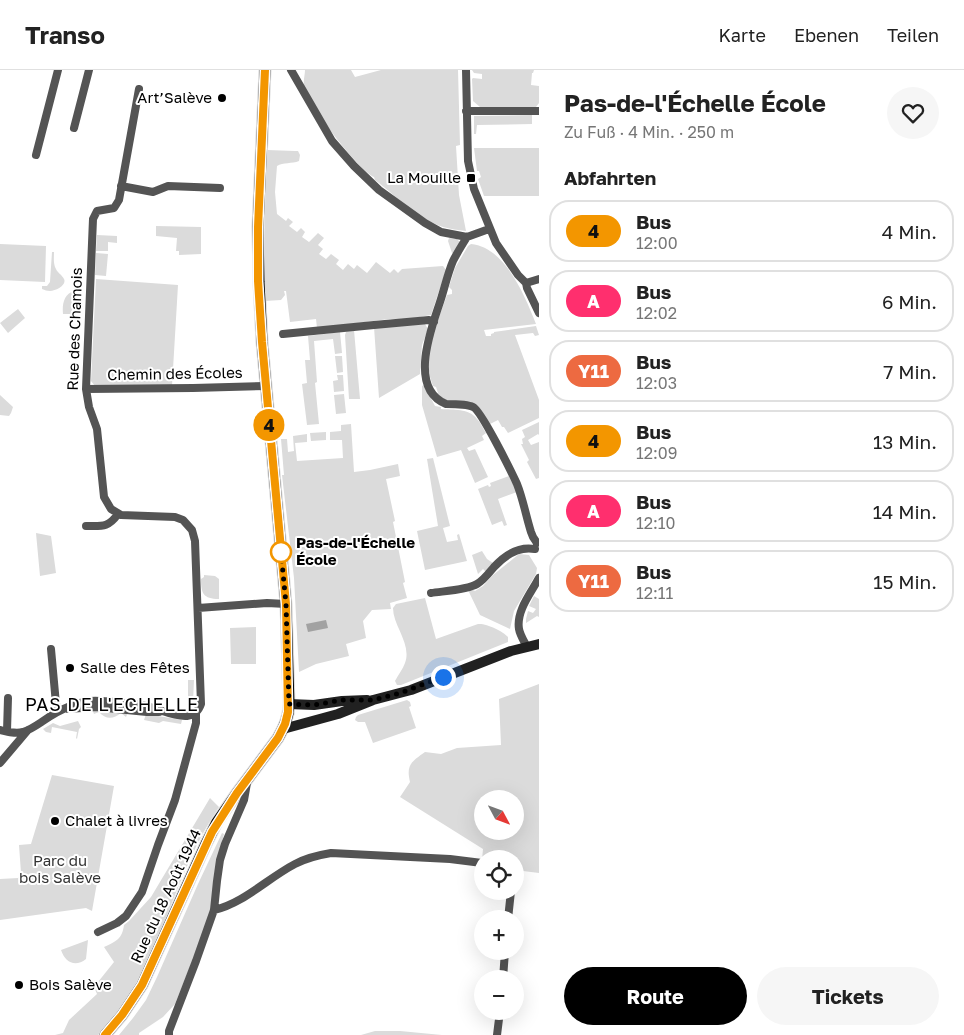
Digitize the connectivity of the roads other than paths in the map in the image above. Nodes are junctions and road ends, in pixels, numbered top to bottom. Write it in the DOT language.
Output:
graph roads {
  1 [pos="58,70"];
  2 [pos="89,70"];
  3 [pos="265,70"];
  4 [pos="291,70"];
  5 [pos="466,70"];
  6 [pos="140,89"];
  7 [pos="466,111"];
  8 [pos="539,111"];
  9 [pos="74,128"];
  10 [pos="36,155"];
  11 [pos="121,186"];
  12 [pos="220,188"];
  13 [pos="489,229"];
  14 [pos="467,237"];
  15 [pos="539,279"];
  16 [pos="526,283"];
  17 [pos="539,313"];
  18 [pos="434,322"];
  19 [pos="283,334"];
  20 [pos="266,386"];
  21 [pos="86,389"];
  22 [pos="118,514"];
  23 [pos="86,526"];
  24 [pos="538,547"];
  25 [pos="539,578"];
  26 [pos="431,593"];
  27 [pos="286,604"];
  28 [pos="198,608"];
  29 [pos="539,644"];
  30 [pos="527,647"];
  31 [pos="51,649"];
  32 [pos="8,698"];
  33 [pos="373,700"];
  34 [pos="289,704"];
  35 [pos="62,710"];
  36 [pos="196,712"];
  37 [pos="285,724"];
  38 [pos="28,730"];
  39 [pos="4,731"];
  40 [pos="0,764"];
  41 [pos="249,776"];
  42 [pos="474,862"];
  43 [pos="214,910"];
  44 [pos="98,932"];
  45 [pos="499,1020"];
  46 [pos="105,1035"];
  47 [pos="169,1035"];
  48 [pos="497,1035"];
  1 -- 10 [label="street"];
  2 -- 9 [label="street"];
  3 -- 20 [label="main road"];
  4 -- 14 [label="street"];
  5 -- 7 [label="street"];
  6 -- 11 [label="street"];
  7 -- 8 [label="street"];
  7 -- 13 [label="street"];
  11 -- 12 [label="street"];
  11 -- 21 [label="street, Rue des Chamois"];
  13 -- 14 [label="street"];
  13 -- 16 [label="street"];
  14 -- 18 [label="street"];
  15 -- 16 [label="street"];
  16 -- 17 [label="street"];
  18 -- 19 [label="street"];
  18 -- 24 [label="street"];
  20 -- 21 [label="street, Chemin des Écoles"];
  20 -- 27 [label="main road"];
  21 -- 22 [label="street, Rue des Chamois"];
  22 -- 23 [label="street"];
  22 -- 28 [label="street"];
  24 -- 26 [label="street"];
  25 -- 30 [label="street"];
  27 -- 28 [label="street"];
  27 -- 34 [label="main road"];
  28 -- 36 [label="street"];
  29 -- 30 [label="main road"];
  30 -- 33 [label="main road"];
  31 -- 35 [label="street"];
  32 -- 39 [label="street"];
  33 -- 34 [label="main road"];
  33 -- 37 [label="main road"];
  34 -- 37 [label="main road"];
  35 -- 36 [label="street"];
  35 -- 38 [label="street"];
  36 -- 44 [label="street"];
  37 -- 41 [label="main road, Rue du 18 Août 1944"];
  38 -- 39 [label="street"];
  38 -- 40 [label="street"];
  41 -- 43 [label="street"];
  41 -- 46 [label="main road, Rue du 18 Août 1944"];
  42 -- 43 [label="street"];
  43 -- 47 [label="street"];
  45 -- 48 [label="street"];
}
